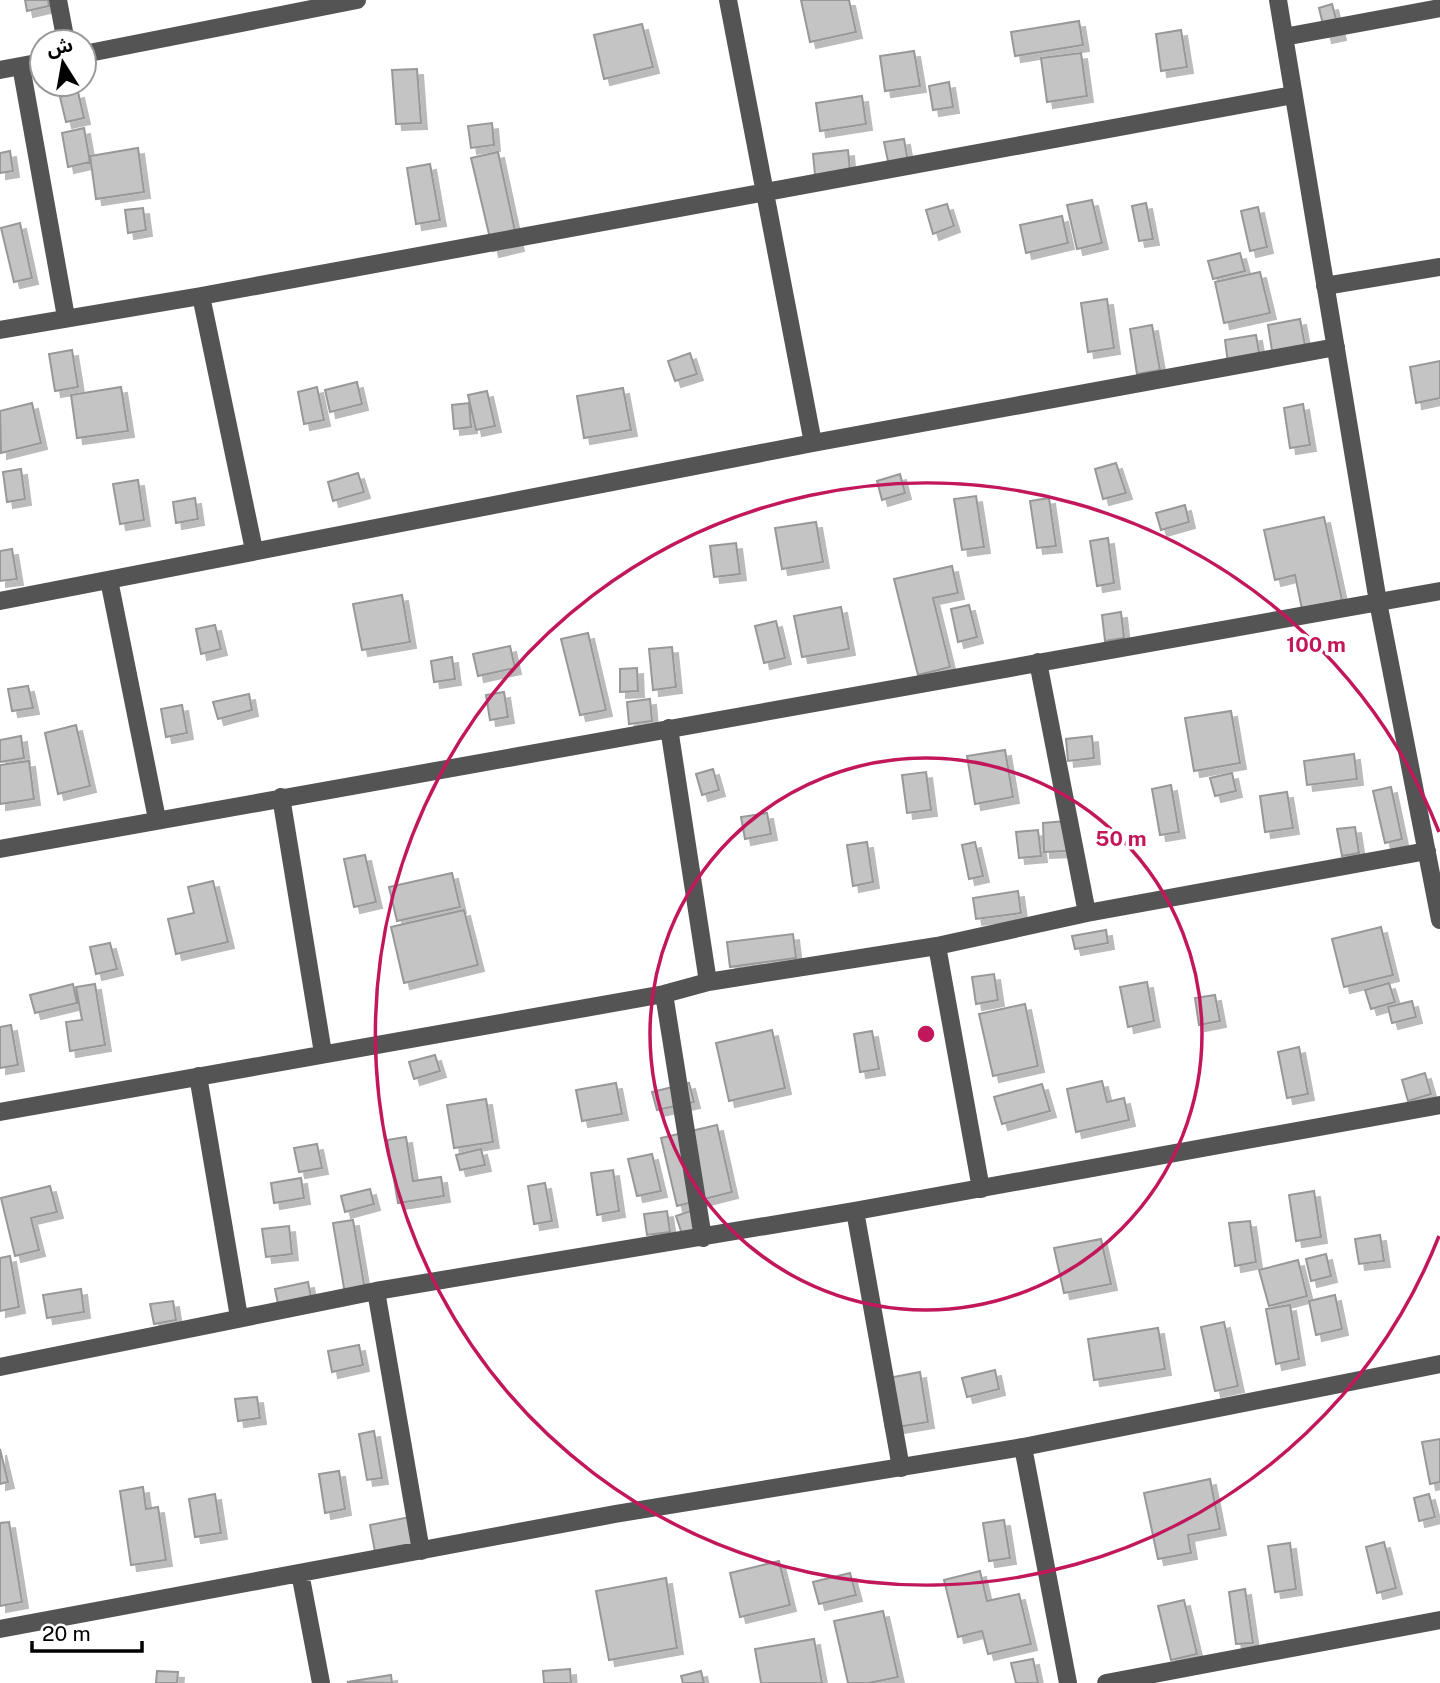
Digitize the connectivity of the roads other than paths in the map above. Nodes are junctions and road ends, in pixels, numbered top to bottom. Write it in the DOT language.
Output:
graph roads {
  1 [pos="58,0"];
  2 [pos="358,0"];
  3 [pos="728,0"];
  4 [pos="1278,0"];
  5 [pos="280,7"];
  6 [pos="1440,8"];
  7 [pos="63,28"];
  8 [pos="1284,37"];
  9 [pos="98,51"];
  10 [pos="28,65"];
  11 [pos="20,66"];
  12 [pos="0,70"];
  13 [pos="1293,95"];
  14 [pos="765,194"];
  15 [pos="1440,267"];
  16 [pos="1325,286"];
  17 [pos="201,296"];
  18 [pos="66,317"];
  19 [pos="0,330"];
  20 [pos="1336,347"];
  21 [pos="813,443"];
  22 [pos="254,550"];
  23 [pos="109,580"];
  24 [pos="1440,591"];
  25 [pos="0,601"];
  26 [pos="1378,602"];
  27 [pos="1038,663"];
  28 [pos="669,728"];
  29 [pos="281,797"];
  30 [pos="157,819"];
  31 [pos="0,849"];
  32 [pos="1427,851"];
  33 [pos="1087,913"];
  34 [pos="1440,920"];
  35 [pos="937,946"];
  36 [pos="708,982"];
  37 [pos="664,994"];
  38 [pos="323,1053"];
  39 [pos="198,1076"];
  40 [pos="1440,1105"];
  41 [pos="0,1112"];
  42 [pos="981,1189"];
  43 [pos="855,1211"];
  44 [pos="703,1238"];
  45 [pos="376,1292"];
  46 [pos="239,1317"];
  47 [pos="1440,1364"];
  48 [pos="0,1367"];
  49 [pos="1023,1447"];
  50 [pos="901,1468"];
  51 [pos="421,1551"];
  52 [pos="300,1573"];
  53 [pos="1440,1620"];
  54 [pos="0,1629"];
  55 [pos="321,1683"];
  56 [pos="1069,1683"];
  57 [pos="1106,1683"];
  1 -- 7 [label="street"];
  2 -- 5 [label="street"];
  3 -- 14 [label="street"];
  4 -- 8 [label="street"];
  5 -- 9 [label="street"];
  6 -- 8 [label="street"];
  8 -- 13 [label="street"];
  10 -- 11 [label="street"];
  11 -- 12 [label="street"];
  11 -- 18 [label="street"];
  13 -- 14 [label="street"];
  13 -- 16 [label="street"];
  14 -- 17 [label="street"];
  14 -- 21 [label="street"];
  15 -- 16 [label="street"];
  16 -- 20 [label="street"];
  17 -- 18 [label="street"];
  17 -- 22 [label="street"];
  18 -- 19 [label="street"];
  20 -- 21 [label="street"];
  20 -- 26 [label="street"];
  21 -- 22 [label="street"];
  22 -- 23 [label="street"];
  23 -- 25 [label="street"];
  23 -- 30 [label="street"];
  24 -- 26 [label="street"];
  26 -- 27 [label="street"];
  26 -- 32 [label="street"];
  27 -- 28 [label="street"];
  27 -- 33 [label="street"];
  28 -- 29 [label="street"];
  28 -- 36 [label="street"];
  29 -- 30 [label="street"];
  29 -- 38 [label="street"];
  30 -- 31 [label="street"];
  32 -- 33 [label="street"];
  32 -- 34 [label="street"];
  33 -- 35 [label="street"];
  35 -- 36 [label="street"];
  35 -- 42 [label="street"];
  36 -- 37 [label="street"];
  37 -- 38 [label="street"];
  37 -- 44 [label="street"];
  38 -- 39 [label="street"];
  39 -- 41 [label="street"];
  39 -- 46 [label="street"];
  40 -- 42 [label="street"];
  42 -- 43 [label="street"];
  43 -- 44 [label="street"];
  43 -- 50 [label="street"];
  44 -- 45 [label="street"];
  45 -- 46 [label="street"];
  45 -- 51 [label="street"];
  46 -- 48 [label="street"];
  47 -- 49 [label="street"];
  49 -- 50 [label="street"];
  49 -- 56 [label="street"];
  50 -- 51 [label="street"];
  51 -- 52 [label="street"];
  52 -- 54 [label="street"];
  52 -- 55 [label="street"];
  53 -- 57 [label="street"];
}
